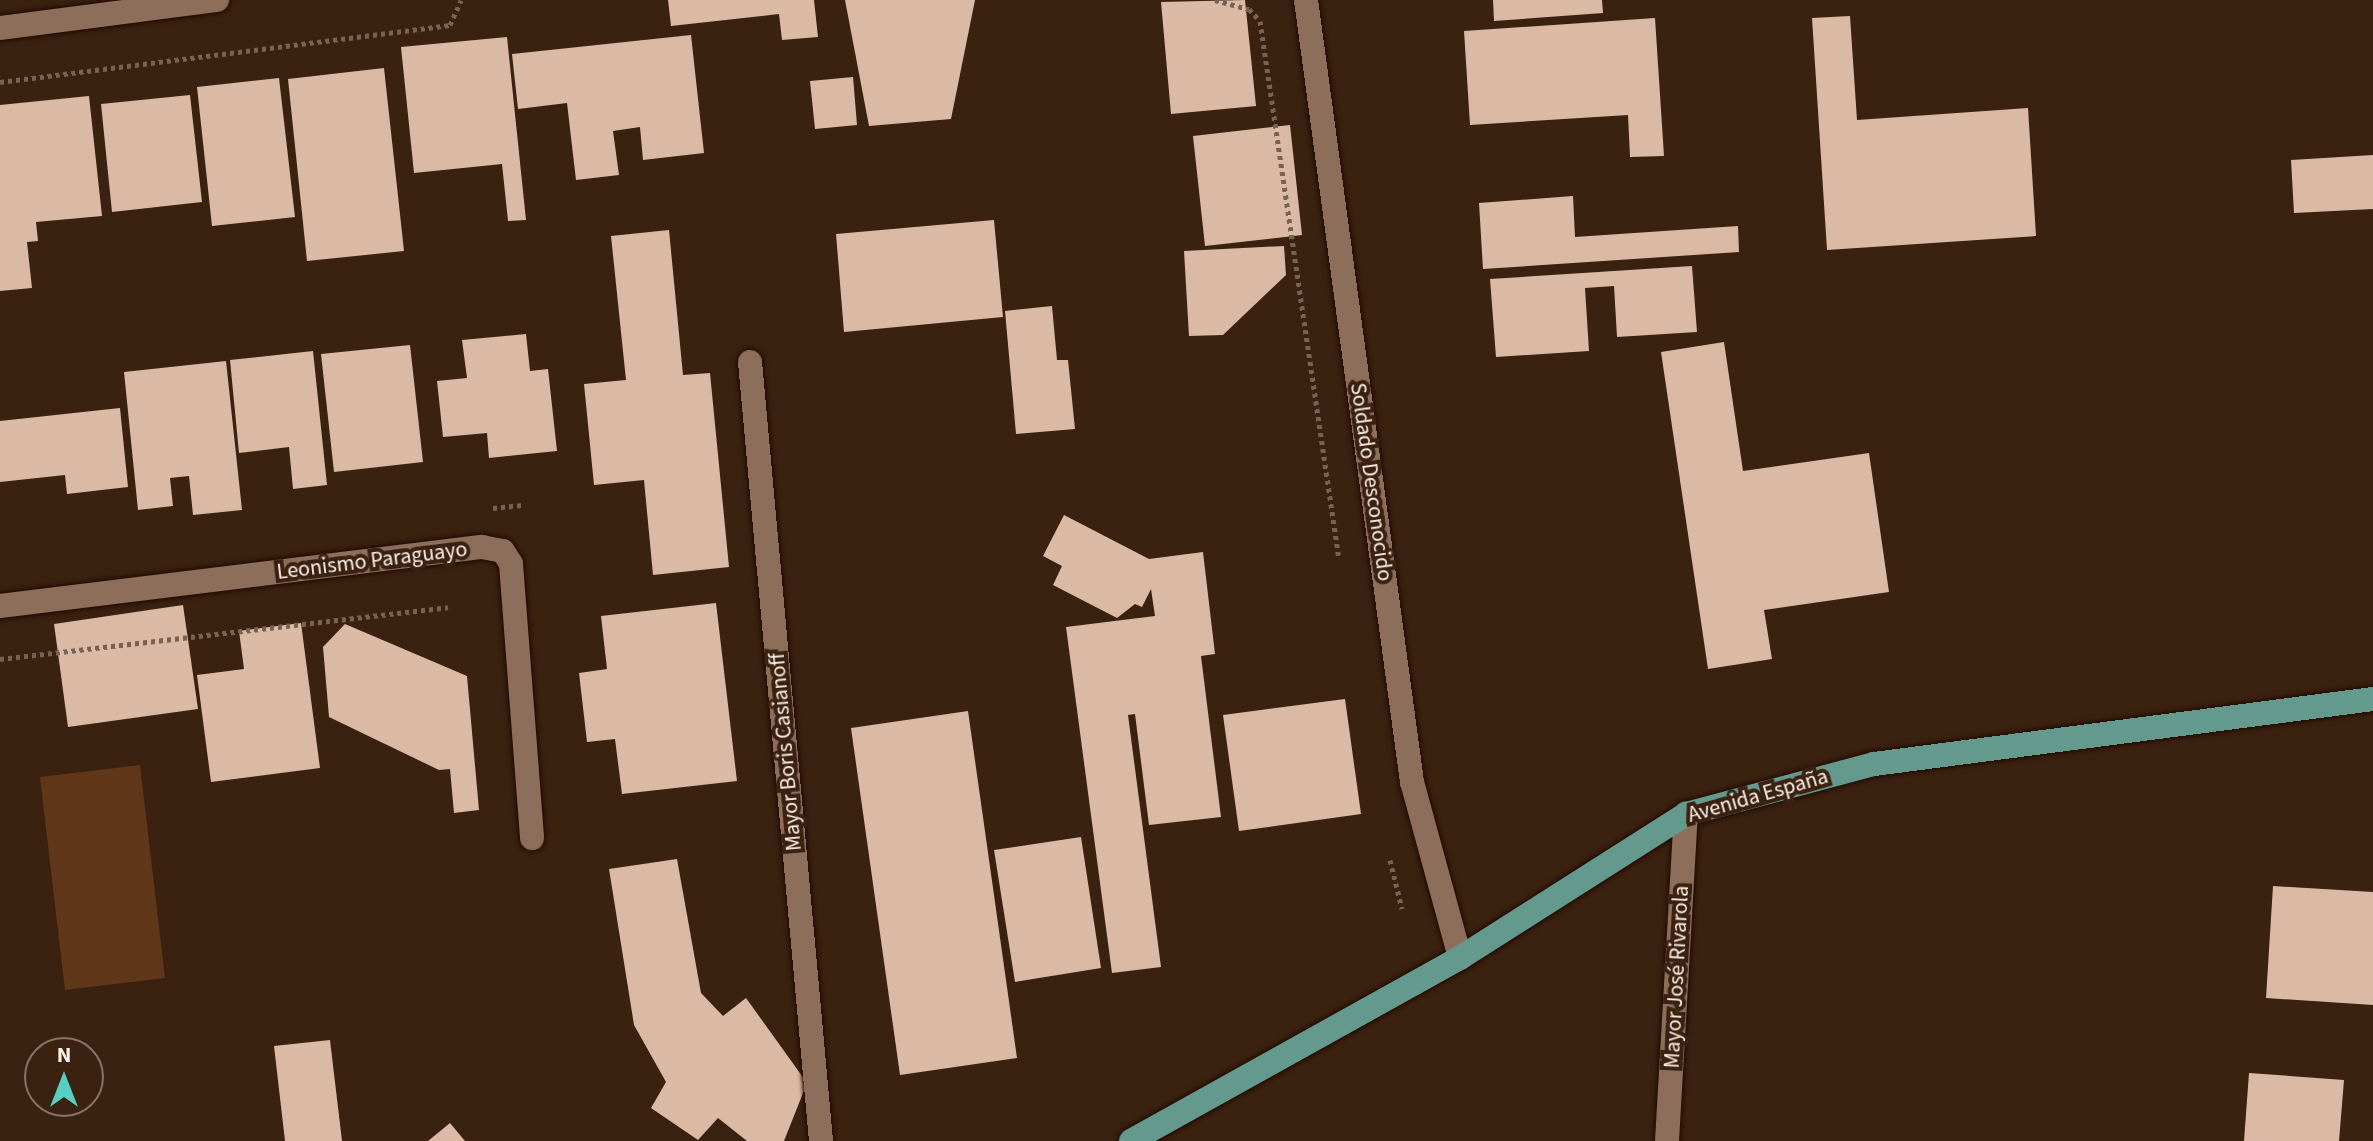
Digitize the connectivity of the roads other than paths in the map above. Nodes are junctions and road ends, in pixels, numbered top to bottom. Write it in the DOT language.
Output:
graph roads {
  1 [pos="217,0"];
  2 [pos="1306,0"];
  3 [pos="0,28"];
  4 [pos="750,362"];
  5 [pos="0,606"];
  6 [pos="2373,699"];
  7 [pos="1686,814"];
  8 [pos="532,838"];
  9 [pos="1460,958"];
  10 [pos="821,1141"];
  11 [pos="1131,1141"];
  12 [pos="1667,1141"];
  1 -- 3 [label="street"];
  2 -- 9 [label="street, Soldado Desconocido"];
  4 -- 10 [label="street, Mayor Boris Casianoff"];
  5 -- 8 [label="street, Leonismo Paraguayo"];
  6 -- 7 [label="main road, Avenida España"];
  7 -- 9 [label="main road, Avenida España"];
  7 -- 12 [label="street, Mayor José Rivarola"];
  9 -- 11 [label="main road, Avenida España"];
}
